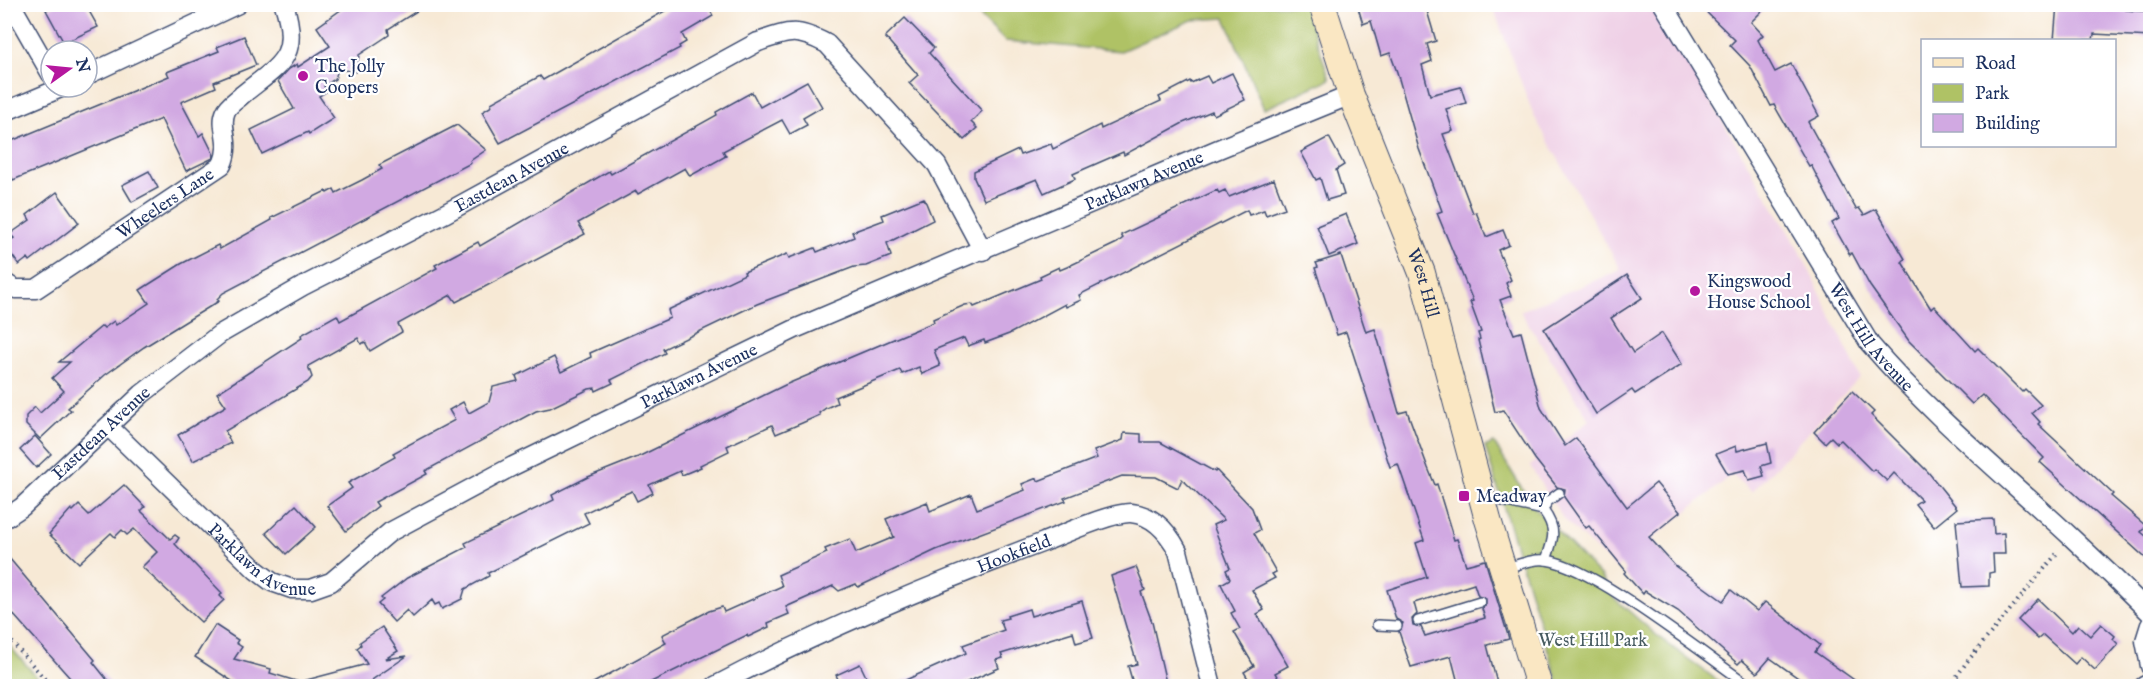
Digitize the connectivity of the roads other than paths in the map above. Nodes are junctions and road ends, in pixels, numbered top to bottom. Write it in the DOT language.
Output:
graph roads {
  1 [pos="11,4"];
  2 [pos="238,4"];
  3 [pos="284,4"];
  4 [pos="1322,4"];
  5 [pos="1663,4"];
  6 [pos="39,52"];
  7 [pos="99,69"];
  8 [pos="39,94"];
  9 [pos="1351,95"];
  10 [pos="4,112"];
  11 [pos="983,251"];
  12 [pos="4,282"];
  13 [pos="109,427"];
  14 [pos="1559,493"];
  15 [pos="1484,504"];
  16 [pos="1543,510"];
  17 [pos="4,519"];
  18 [pos="1546,560"];
  19 [pos="1505,586"];
  20 [pos="1480,602"];
  21 [pos="2151,613"];
  22 [pos="1418,621"];
  23 [pos="1377,625"];
  24 [pos="2151,625"];
  25 [pos="1397,626"];
  26 [pos="2151,666"];
  27 [pos="2151,682"];
  28 [pos="715,687"];
  29 [pos="1212,687"];
  30 [pos="1539,687"];
  31 [pos="1750,687"];
  32 [pos="2144,687"];
  1 -- 6 [label="street"];
  2 -- 7 [label="street"];
  3 -- 12 [label="street, Wheelers Lane"];
  4 -- 9 [label="main road, West Hill"];
  5 -- 21 [label="street, West Hill Avenue"];
  8 -- 10 [label="street"];
  9 -- 11 [label="street, Parklawn Avenue"];
  9 -- 15 [label="main road, West Hill"];
  11 -- 13 [label="street, Parklawn Avenue"];
  11 -- 13 [label="street, Eastdean Avenue"];
  13 -- 17 [label="street, Eastdean Avenue"];
  14 -- 16 [label="lane"];
  15 -- 16 [label="lane"];
  15 -- 19 [label="main road, West Hill"];
  16 -- 18 [label="lane"];
  18 -- 19 [label="lane"];
  18 -- 31 [label="lane"];
  19 -- 30 [label="main road, West Hill"];
  20 -- 22 [label="lane"];
  23 -- 25 [label="lane"];
  24 -- 26 [label="street"];
  27 -- 32 [label="street"];
  28 -- 29 [label="street, Hookfield"];
}
